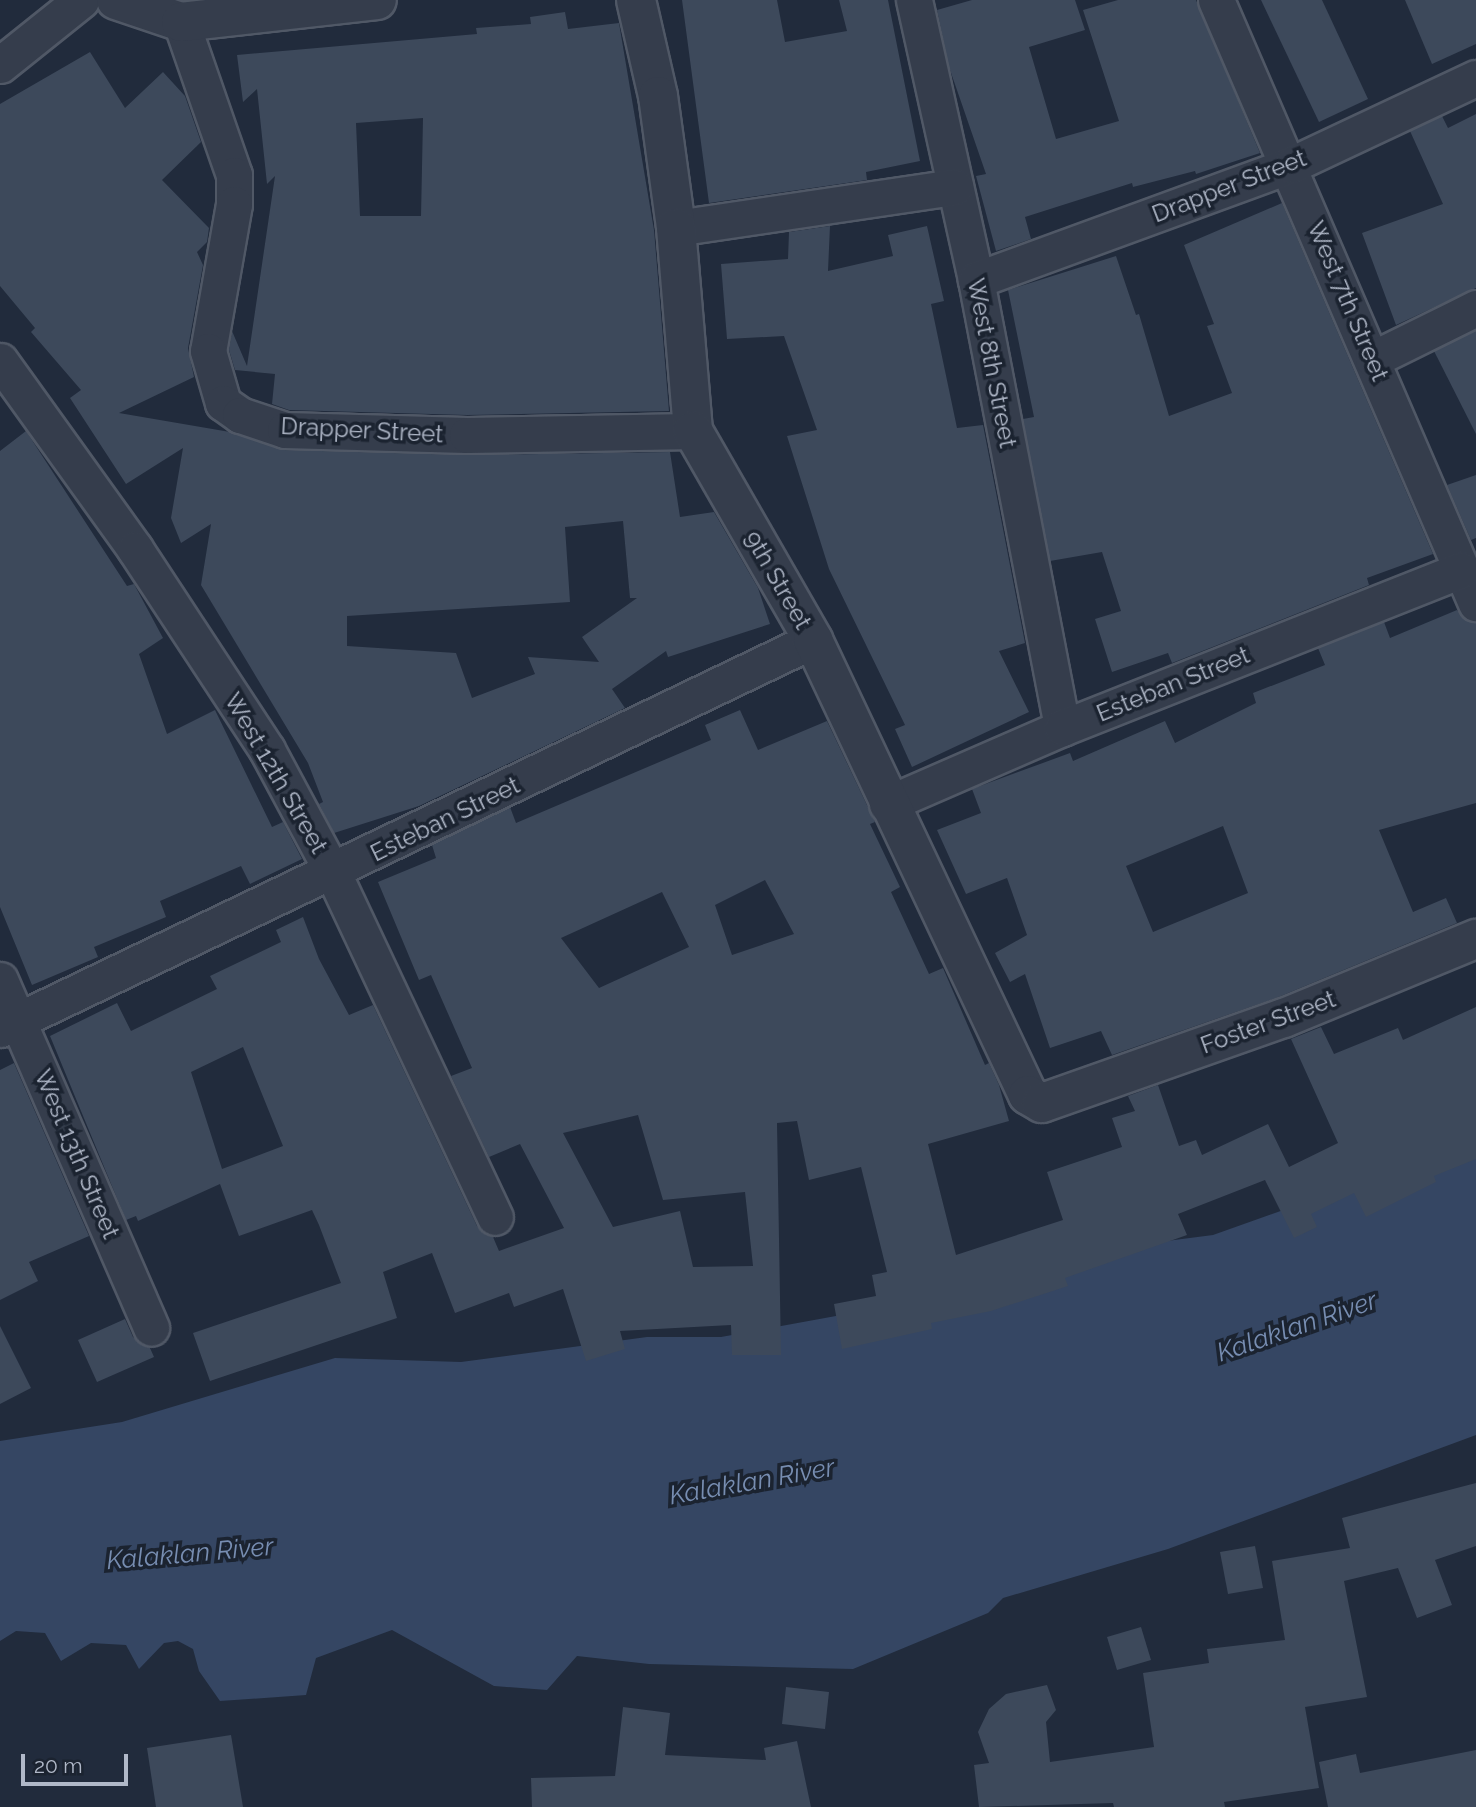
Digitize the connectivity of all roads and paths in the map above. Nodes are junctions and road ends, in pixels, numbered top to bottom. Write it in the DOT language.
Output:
graph roads {
  1 [pos="81,0"];
  2 [pos="116,0"];
  3 [pos="377,0"];
  4 [pos="636,0"];
  5 [pos="914,0"];
  6 [pos="1216,0"];
  7 [pos="181,22"];
  8 [pos="0,65"];
  9 [pos="1476,78"];
  10 [pos="1291,164"];
  11 [pos="955,187"];
  12 [pos="676,228"];
  13 [pos="975,279"];
  14 [pos="1476,308"];
  15 [pos="1373,359"];
  16 [pos="0,361"];
  17 [pos="693,431"];
  18 [pos="1462,570"];
  19 [pos="1476,603"];
  20 [pos="813,640"];
  21 [pos="1062,728"];
  22 [pos="887,804"];
  23 [pos="334,873"];
  24 [pos="1476,939"];
  25 [pos="0,980"];
  26 [pos="10,1025"];
  27 [pos="1058,1097"];
  28 [pos="495,1217"];
  29 [pos="151,1328"];
  1 -- 8 [label="street"];
  2 -- 7 [label="street"];
  3 -- 7 [label="street"];
  4 -- 12 [label="street, 9th Street"];
  5 -- 11 [label="street, West 8th Street"];
  6 -- 10 [label="street, West 7th Street"];
  7 -- 17 [label="street, Drapper Street"];
  9 -- 10 [label="street, Drapper Street"];
  10 -- 13 [label="street, Drapper Street"];
  10 -- 15 [label="street, West 7th Street"];
  11 -- 12 [label="street"];
  11 -- 13 [label="street, West 8th Street"];
  12 -- 17 [label="street, 9th Street"];
  13 -- 21 [label="street, West 8th Street"];
  14 -- 15 [label="street"];
  15 -- 18 [label="street, West 7th Street"];
  16 -- 23 [label="street, West 12th Street"];
  17 -- 20 [label="street, 9th Street"];
  18 -- 19 [label="street, West 7th Street"];
  18 -- 21 [label="street, Esteban Street"];
  20 -- 22 [label="street, 9th Street"];
  20 -- 23 [label="street, Esteban Street"];
  21 -- 22 [label="street, Esteban Street"];
  22 -- 27 [label="street, 9th Street"];
  23 -- 26 [label="street, Esteban Street"];
  23 -- 28 [label="street, West 12th Street"];
  24 -- 27 [label="street, Foster Street"];
  25 -- 26 [label="street, West 13th Street"];
  26 -- 29 [label="street, West 13th Street"];
}
